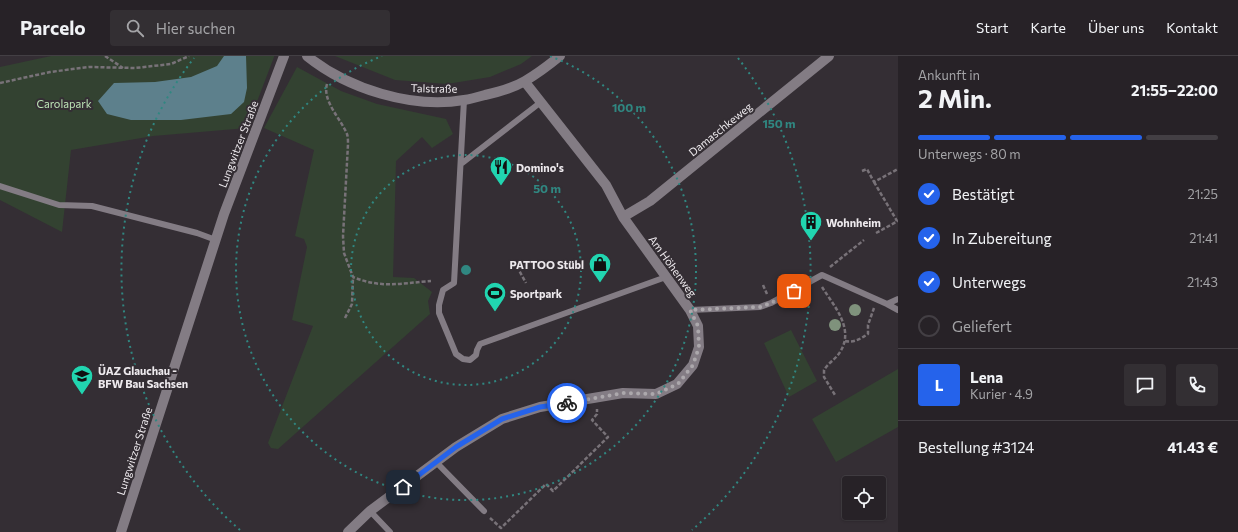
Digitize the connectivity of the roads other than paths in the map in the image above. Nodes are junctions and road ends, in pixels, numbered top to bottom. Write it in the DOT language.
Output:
graph roads {
  1 [pos="284,56"];
  2 [pos="307,56"];
  3 [pos="560,56"];
  4 [pos="829,56"];
  5 [pos="525,82"];
  6 [pos="464,100"];
  7 [pos="541,102"];
  8 [pos="461,164"];
  9 [pos="0,186"];
  10 [pos="623,217"];
  11 [pos="216,240"];
  12 [pos="666,277"];
  13 [pos="898,299"];
  14 [pos="887,304"];
  15 [pos="690,310"];
  16 [pos="898,310"];
  17 [pos="436,462"];
  18 [pos="484,511"];
  19 [pos="370,512"];
  20 [pos="120,532"];
  21 [pos="348,532"];
  22 [pos="390,532"];
  1 -- 11 [label="street, Lungwitzer Straße"];
  2 -- 6 [label="street, Talstraße"];
  3 -- 5 [label="street, Talstraße"];
  4 -- 10 [label="street, Damaschkeweg"];
  5 -- 6 [label="street, Talstraße"];
  5 -- 7 [label="street, Am Höhenweg"];
  6 -- 8 [label="lane"];
  7 -- 8 [label="lane"];
  7 -- 10 [label="street, Am Höhenweg"];
  8 -- 12 [label="lane"];
  9 -- 11 [label="lane"];
  10 -- 12 [label="street, Am Höhenweg"];
  11 -- 20 [label="street, Lungwitzer Straße"];
  12 -- 15 [label="street, Am Höhenweg"];
  13 -- 14 [label="lane"];
  14 -- 15 [label="lane"];
  14 -- 16 [label="lane"];
  15 -- 17 [label="street, Am Höhenweg"];
  17 -- 18 [label="lane"];
  17 -- 19 [label="street, Am Höhenweg"];
  19 -- 21 [label="street, Am Höhenweg"];
  19 -- 22 [label="lane"];
}
